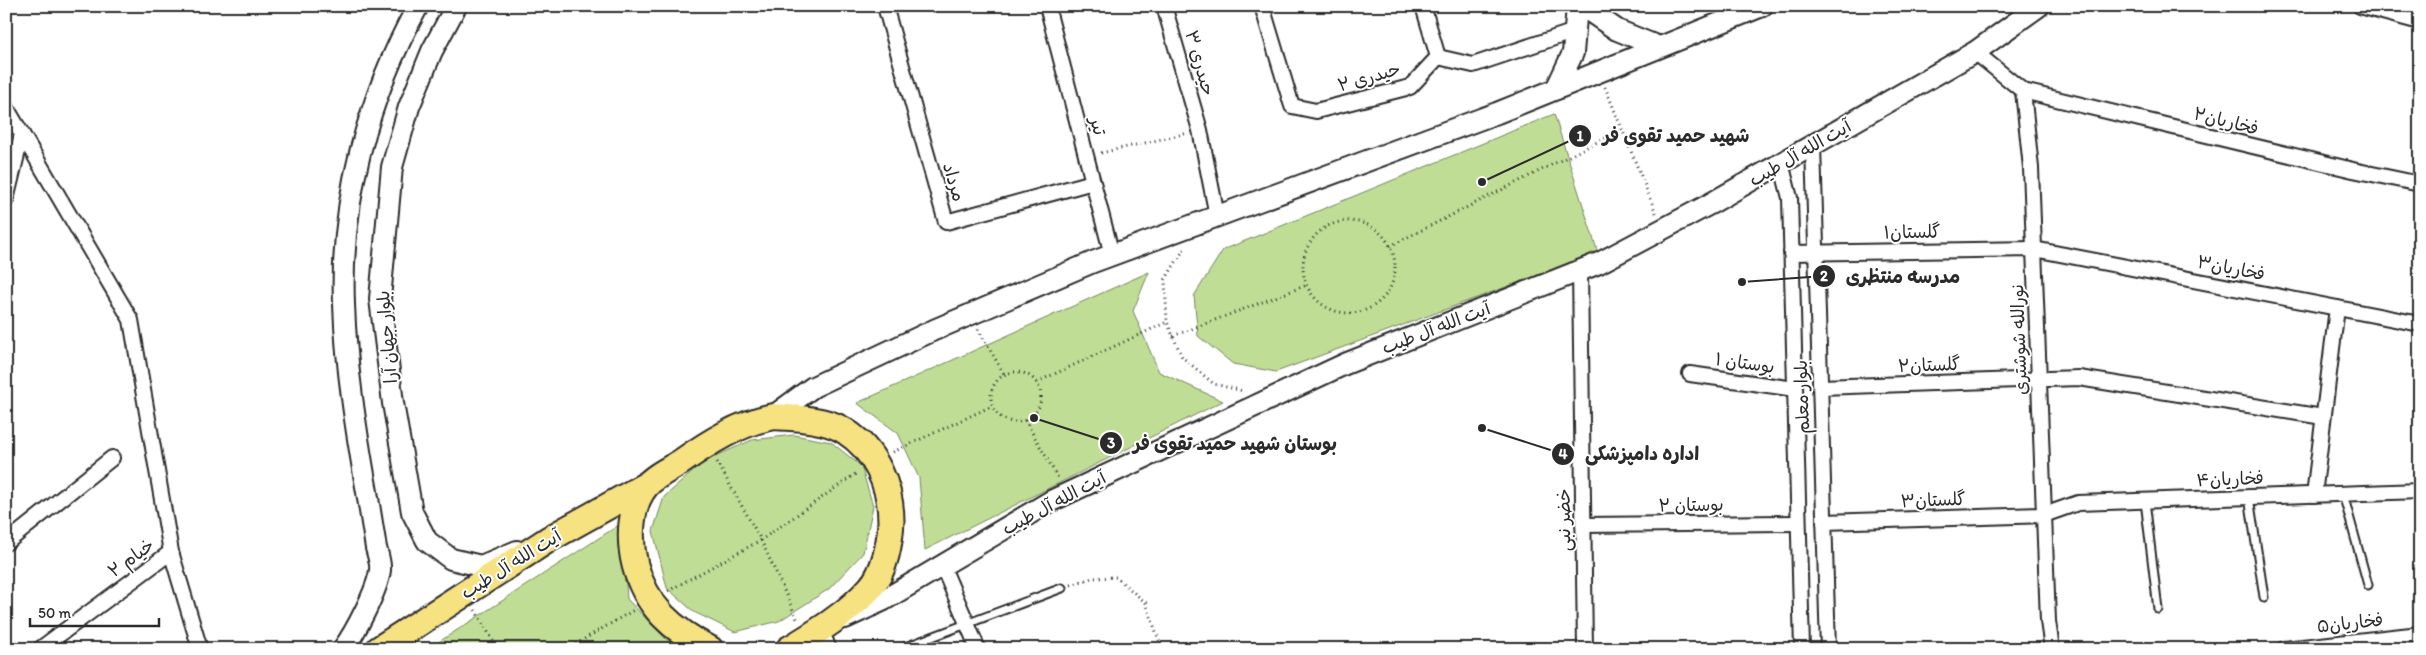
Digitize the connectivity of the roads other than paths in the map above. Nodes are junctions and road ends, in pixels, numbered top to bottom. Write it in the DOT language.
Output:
graph roads {
  1 [pos="418,6"];
  2 [pos="456,6"];
  3 [pos="885,6"];
  4 [pos="1047,6"];
  5 [pos="1164,6"];
  6 [pos="1262,6"];
  7 [pos="1424,6"];
  8 [pos="1577,6"];
  9 [pos="1582,6"];
  10 [pos="1762,6"];
  11 [pos="2039,6"];
  12 [pos="2360,6"];
  13 [pos="1729,11"];
  14 [pos="2420,22"];
  15 [pos="1575,31"];
  16 [pos="1659,47"];
  17 [pos="1974,52"];
  18 [pos="1438,57"];
  19 [pos="1556,89"];
  20 [pos="2023,91"];
  21 [pos="6,107"];
  22 [pos="22,134"];
  23 [pos="1813,145"];
  24 [pos="1781,163"];
  25 [pos="1093,182"];
  26 [pos="2420,184"];
  27 [pos="6,200"];
  28 [pos="1208,219"];
  29 [pos="2034,249"];
  30 [pos="1816,252"];
  31 [pos="1791,253"];
  32 [pos="1112,255"];
  33 [pos="1580,271"];
  34 [pos="2337,308"];
  35 [pos="2420,324"];
  36 [pos="1690,374"];
  37 [pos="2039,381"];
  38 [pos="1820,387"];
  39 [pos="1795,389"];
  40 [pos="772,417"];
  41 [pos="2323,417"];
  42 [pos="112,458"];
  43 [pos="646,486"];
  44 [pos="2420,491"];
  45 [pos="2343,494"];
  46 [pos="2314,495"];
  47 [pos="2249,497"];
  48 [pos="2145,501"];
  49 [pos="2044,515"];
  50 [pos="1824,522"];
  51 [pos="1798,523"];
  52 [pos="1583,525"];
  53 [pos="549,539"];
  54 [pos="6,543"];
  55 [pos="171,552"];
  56 [pos="942,565"];
  57 [pos="2368,585"];
  58 [pos="1062,588"];
  59 [pos="2264,597"];
  60 [pos="2158,609"];
  61 [pos="967,624"];
  62 [pos="2420,634"];
  63 [pos="811,642"];
  64 [pos="40,649"];
  65 [pos="200,649"];
  66 [pos="343,649"];
  67 [pos="379,649"];
  68 [pos="710,649"];
  69 [pos="900,649"];
  70 [pos="978,649"];
  71 [pos="1585,649"];
  72 [pos="1802,649"];
  73 [pos="1828,649"];
  74 [pos="2052,649"];
  75 [pos="2284,649"];
  1 -- 66 [label="main road"];
  2 -- 53 [label="main road, بلوار جهان آرا"];
  3 -- 25 [label="street, مرداد"];
  4 -- 25 [label="street, تیر"];
  5 -- 28 [label="street, حیدری ۳"];
  6 -- 18 [label="street, حیدری ۲"];
  7 -- 18 [label="street"];
  8 -- 15 [label="main road"];
  9 -- 16 [label="main road"];
  10 -- 13 [label="main road"];
  11 -- 17 [label="main road, آیت الله آل طیب"];
  12 -- 14 [label="street"];
  13 -- 16 [label="main road"];
  15 -- 18 [label="street"];
  15 -- 19 [label="main road"];
  16 -- 19 [label="main road"];
  17 -- 20 [label="street"];
  17 -- 23 [label="main road, آیت الله آل طیب"];
  19 -- 28 [label="main road"];
  20 -- 26 [label="street, فخاریان۲"];
  20 -- 29 [label="street, نورالله شوشتری"];
  21 -- 22 [label="street"];
  22 -- 27 [label="street"];
  22 -- 55 [label="street"];
  23 -- 24 [label="main road, آیت الله آل طیب"];
  23 -- 30 [label="street, بلوار معلم"];
  24 -- 31 [label="street, بلوار معلم"];
  24 -- 33 [label="main road, آیت الله آل طیب"];
  25 -- 32 [label="street, تیر"];
  28 -- 32 [label="main road"];
  29 -- 30 [label="street, گلستان۱"];
  29 -- 34 [label="street, فخاریان۳"];
  29 -- 37 [label="street, نورالله شوشتری"];
  30 -- 31 [label="street, گلستان۱"];
  30 -- 38 [label="street, بلوار معلم"];
  31 -- 39 [label="street, بلوار معلم"];
  32 -- 40 [label="main road"];
  33 -- 52 [label="street, خضر نبی"];
  33 -- 56 [label="main road, آیت الله آل طیب"];
  34 -- 35 [label="street, فخاریان۳"];
  34 -- 41 [label="street"];
  36 -- 39 [label="street, بوستان ۱"];
  37 -- 38 [label="street, گلستان۲"];
  37 -- 41 [label="street, گلستان۲"];
  37 -- 49 [label="street, نورالله شوشتری"];
  38 -- 50 [label="street, بلوار معلم"];
  39 -- 51 [label="street, بلوار معلم"];
  40 -- 43 [label="highway, آیت الله آل طیب"];
  40 -- 63 [label="highway"];
  41 -- 46 [label="street"];
  42 -- 54 [label="street"];
  43 -- 53 [label="highway, آیت الله آل طیب"];
  43 -- 68 [label="highway"];
  44 -- 45 [label="street, فخاریان۴"];
  45 -- 46 [label="street, فخاریان۴"];
  45 -- 57 [label="lane"];
  46 -- 47 [label="street, فخاریان۴"];
  47 -- 48 [label="street, فخاریان۴"];
  47 -- 59 [label="lane"];
  48 -- 49 [label="street, فخاریان۴"];
  48 -- 60 [label="lane"];
  49 -- 50 [label="street, گلستان۳"];
  49 -- 74 [label="street, نورالله شوشتری"];
  50 -- 73 [label="street, بلوار معلم"];
  51 -- 52 [label="street, بوستان ۲"];
  51 -- 72 [label="street, بلوار معلم"];
  52 -- 71 [label="street, خضر نبی"];
  53 -- 67 [label="highway, آیت الله آل طیب"];
  55 -- 64 [label="street, خیام ۲"];
  55 -- 65 [label="street"];
  56 -- 61 [label="street"];
  56 -- 63 [label="main road, آیت الله آل طیب"];
  58 -- 61 [label="lane"];
  61 -- 69 [label="lane"];
  61 -- 70 [label="street"];
  62 -- 75 [label="street, فخاریان۵"];
}
